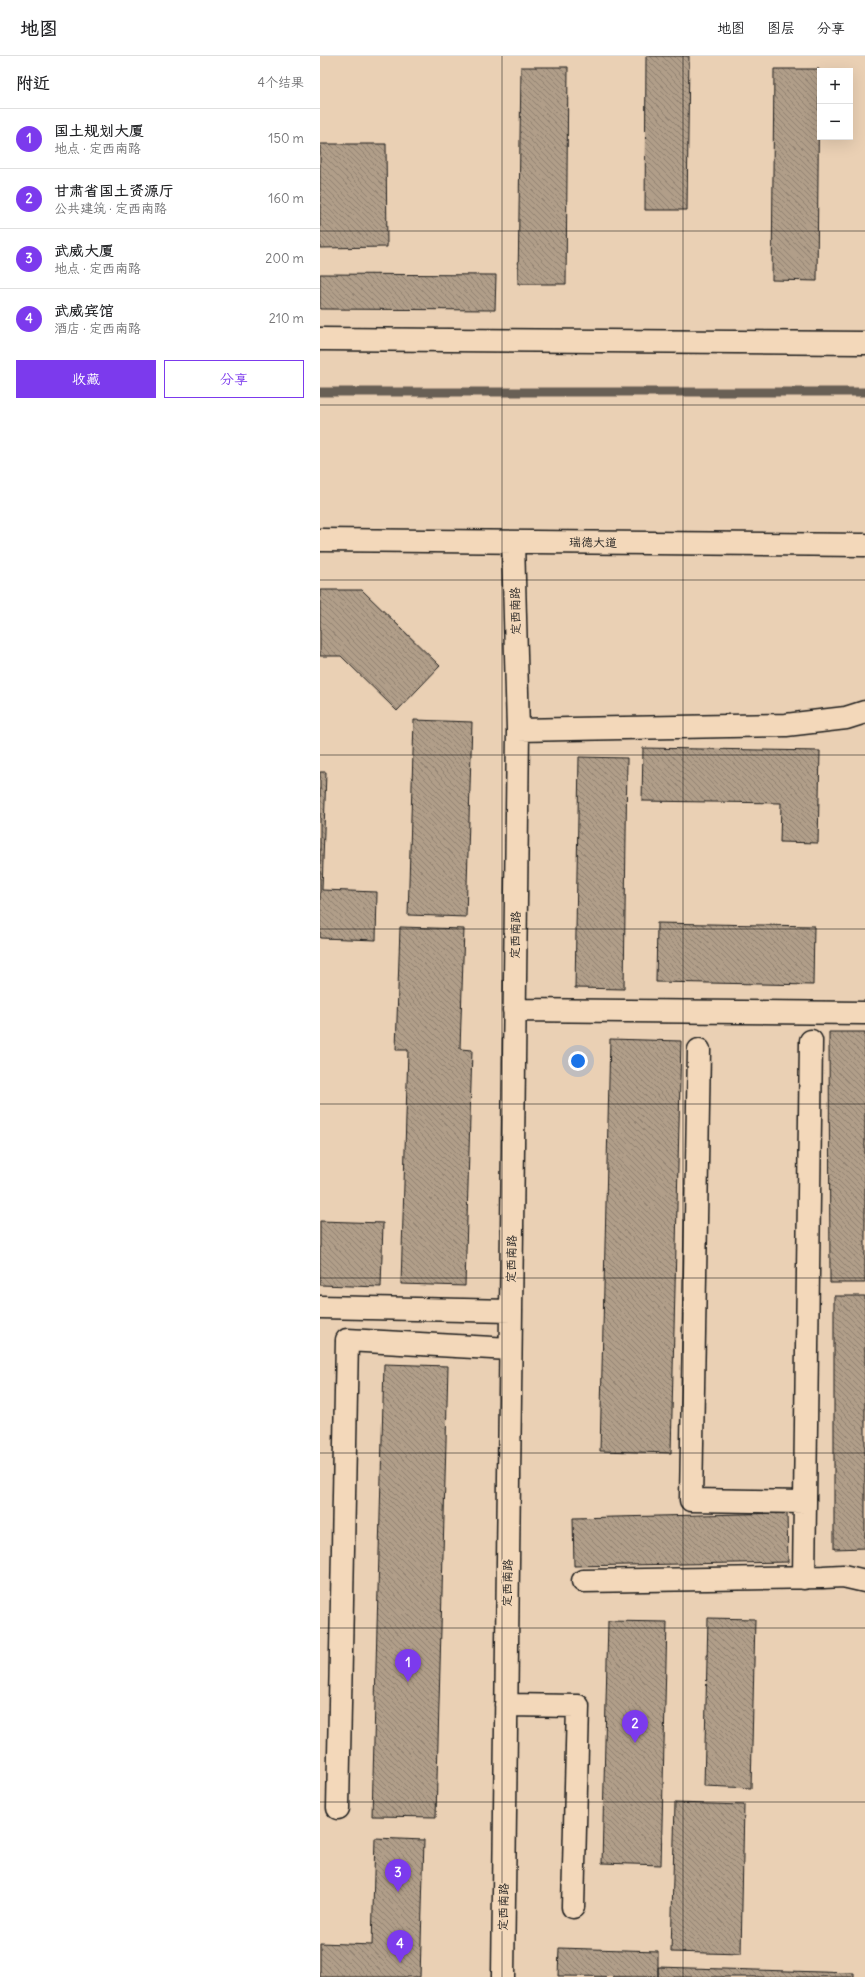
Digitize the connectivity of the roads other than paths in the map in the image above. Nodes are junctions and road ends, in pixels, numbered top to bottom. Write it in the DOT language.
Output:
graph roads {
  1 [pos="320,339"];
  2 [pos="865,343"];
  3 [pos="320,540"];
  4 [pos="513,542"];
  5 [pos="865,545"];
  6 [pos="865,712"];
  7 [pos="518,730"];
  8 [pos="514,1010"];
  9 [pos="865,1013"];
  10 [pos="811,1041"];
  11 [pos="699,1050"];
  12 [pos="320,1307"];
  13 [pos="511,1311"];
  14 [pos="510,1349"];
  15 [pos="805,1502"];
  16 [pos="804,1578"];
  17 [pos="583,1581"];
  18 [pos="865,1581"];
  19 [pos="506,1705"];
  20 [pos="338,1808"];
  21 [pos="573,1907"];
  22 [pos="503,1977"];
  1 -- 2 [label="street"];
  3 -- 4 [label="street, 瑞德大道"];
  4 -- 5 [label="street, 瑞德大道"];
  4 -- 7 [label="street, 定西南路"];
  6 -- 7 [label="street"];
  7 -- 8 [label="street, 定西南路"];
  8 -- 9 [label="street"];
  8 -- 13 [label="street, 定西南路"];
  10 -- 15 [label="street"];
  11 -- 15 [label="street"];
  12 -- 13 [label="street"];
  13 -- 14 [label="street, 定西南路"];
  14 -- 19 [label="street, 定西南路"];
  14 -- 20 [label="street"];
  15 -- 16 [label="street"];
  16 -- 17 [label="street"];
  16 -- 18 [label="street"];
  19 -- 21 [label="street"];
  19 -- 22 [label="street, 定西南路"];
}
